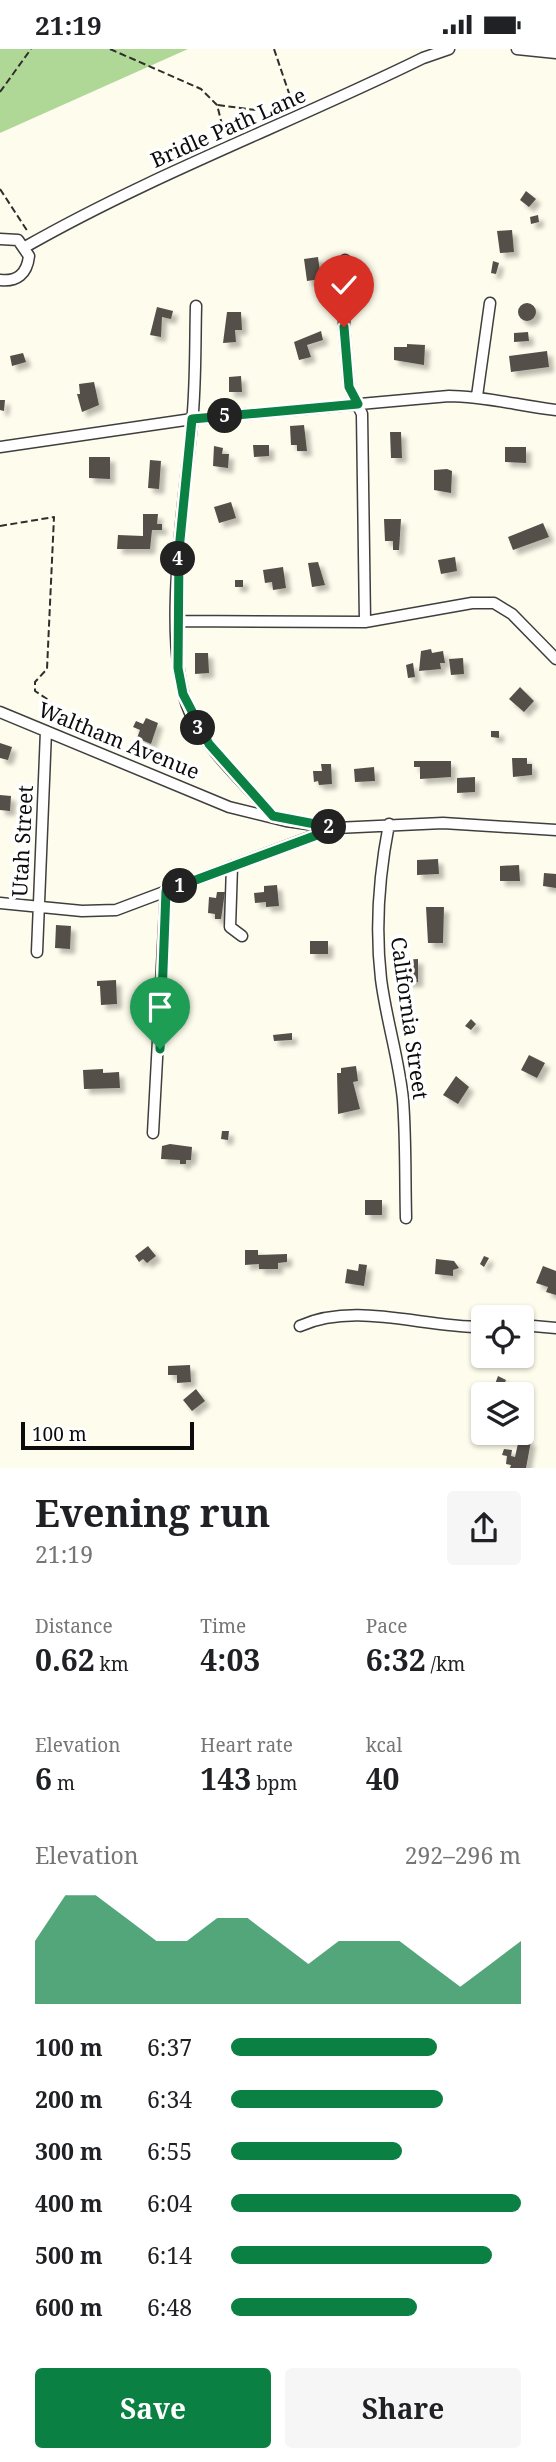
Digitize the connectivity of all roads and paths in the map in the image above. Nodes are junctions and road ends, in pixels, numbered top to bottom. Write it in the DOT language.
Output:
graph roads {
  1 [pos="31,49"];
  2 [pos="110,49"];
  3 [pos="274,49"];
  4 [pos="449,49"];
  5 [pos="517,49"];
  6 [pos="556,53"];
  7 [pos="0,92"];
  8 [pos="216,105"];
  9 [pos="297,115"];
  10 [pos="229,147"];
  11 [pos="0,189"];
  12 [pos="0,239"];
  13 [pos="30,245"];
  14 [pos="345,260"];
  15 [pos="0,280"];
  16 [pos="490,303"];
  17 [pos="196,306"];
  18 [pos="477,396"];
  19 [pos="358,404"];
  20 [pos="556,410"];
  21 [pos="192,419"];
  22 [pos="0,447"];
  23 [pos="0,526"];
  24 [pos="178,621"];
  25 [pos="365,622"];
  26 [pos="556,659"];
  27 [pos="0,712"];
  28 [pos="46,731"];
  29 [pos="253,792"];
  30 [pos="245,810"];
  31 [pos="273,816"];
  32 [pos="388,824"];
  33 [pos="336,828"];
  34 [pos="556,830"];
  35 [pos="232,866"];
  36 [pos="166,891"];
  37 [pos="0,903"];
  38 [pos="38,906"];
  39 [pos="242,936"];
  40 [pos="37,952"];
  41 [pos="153,1133"];
  42 [pos="406,1218"];
  43 [pos="300,1326"];
  44 [pos="471,1326"];
  45 [pos="534,1326"];
  46 [pos="556,1328"];
  1 -- 7 [label="path"];
  2 -- 8 [label="path"];
  3 -- 9 [label="path"];
  4 -- 9 [label="street, Bridle Path Lane"];
  5 -- 6 [label="street"];
  8 -- 9 [label="path"];
  8 -- 10 [label="path"];
  9 -- 10 [label="street, Bridle Path Lane"];
  10 -- 13 [label="street, Bridle Path Lane"];
  11 -- 13 [label="path"];
  12 -- 13 [label="street"];
  13 -- 15 [label="street"];
  14 -- 19 [label="street"];
  16 -- 18 [label="street"];
  17 -- 21 [label="street"];
  18 -- 19 [label="street"];
  18 -- 20 [label="street"];
  19 -- 21 [label="street"];
  19 -- 25 [label="street"];
  21 -- 22 [label="street"];
  21 -- 24 [label="street"];
  23 -- 28 [label="path"];
  24 -- 25 [label="street"];
  24 -- 29 [label="street"];
  25 -- 26 [label="street"];
  27 -- 28 [label="street, Waltham Avenue"];
  28 -- 30 [label="street, Waltham Avenue"];
  28 -- 38 [label="street, Utah Street"];
  29 -- 30 [label="street"];
  29 -- 31 [label="street"];
  30 -- 31 [label="street, Waltham Avenue"];
  31 -- 33 [label="street, Waltham Avenue"];
  32 -- 33 [label="street, Waltham Avenue"];
  32 -- 34 [label="street, Waltham Avenue"];
  32 -- 42 [label="street, California Street"];
  33 -- 35 [label="street"];
  35 -- 36 [label="street"];
  35 -- 39 [label="street"];
  36 -- 38 [label="street"];
  36 -- 41 [label="street"];
  37 -- 38 [label="street"];
  38 -- 40 [label="street, Utah Street"];
  43 -- 44 [label="street"];
  45 -- 46 [label="street"];
}
